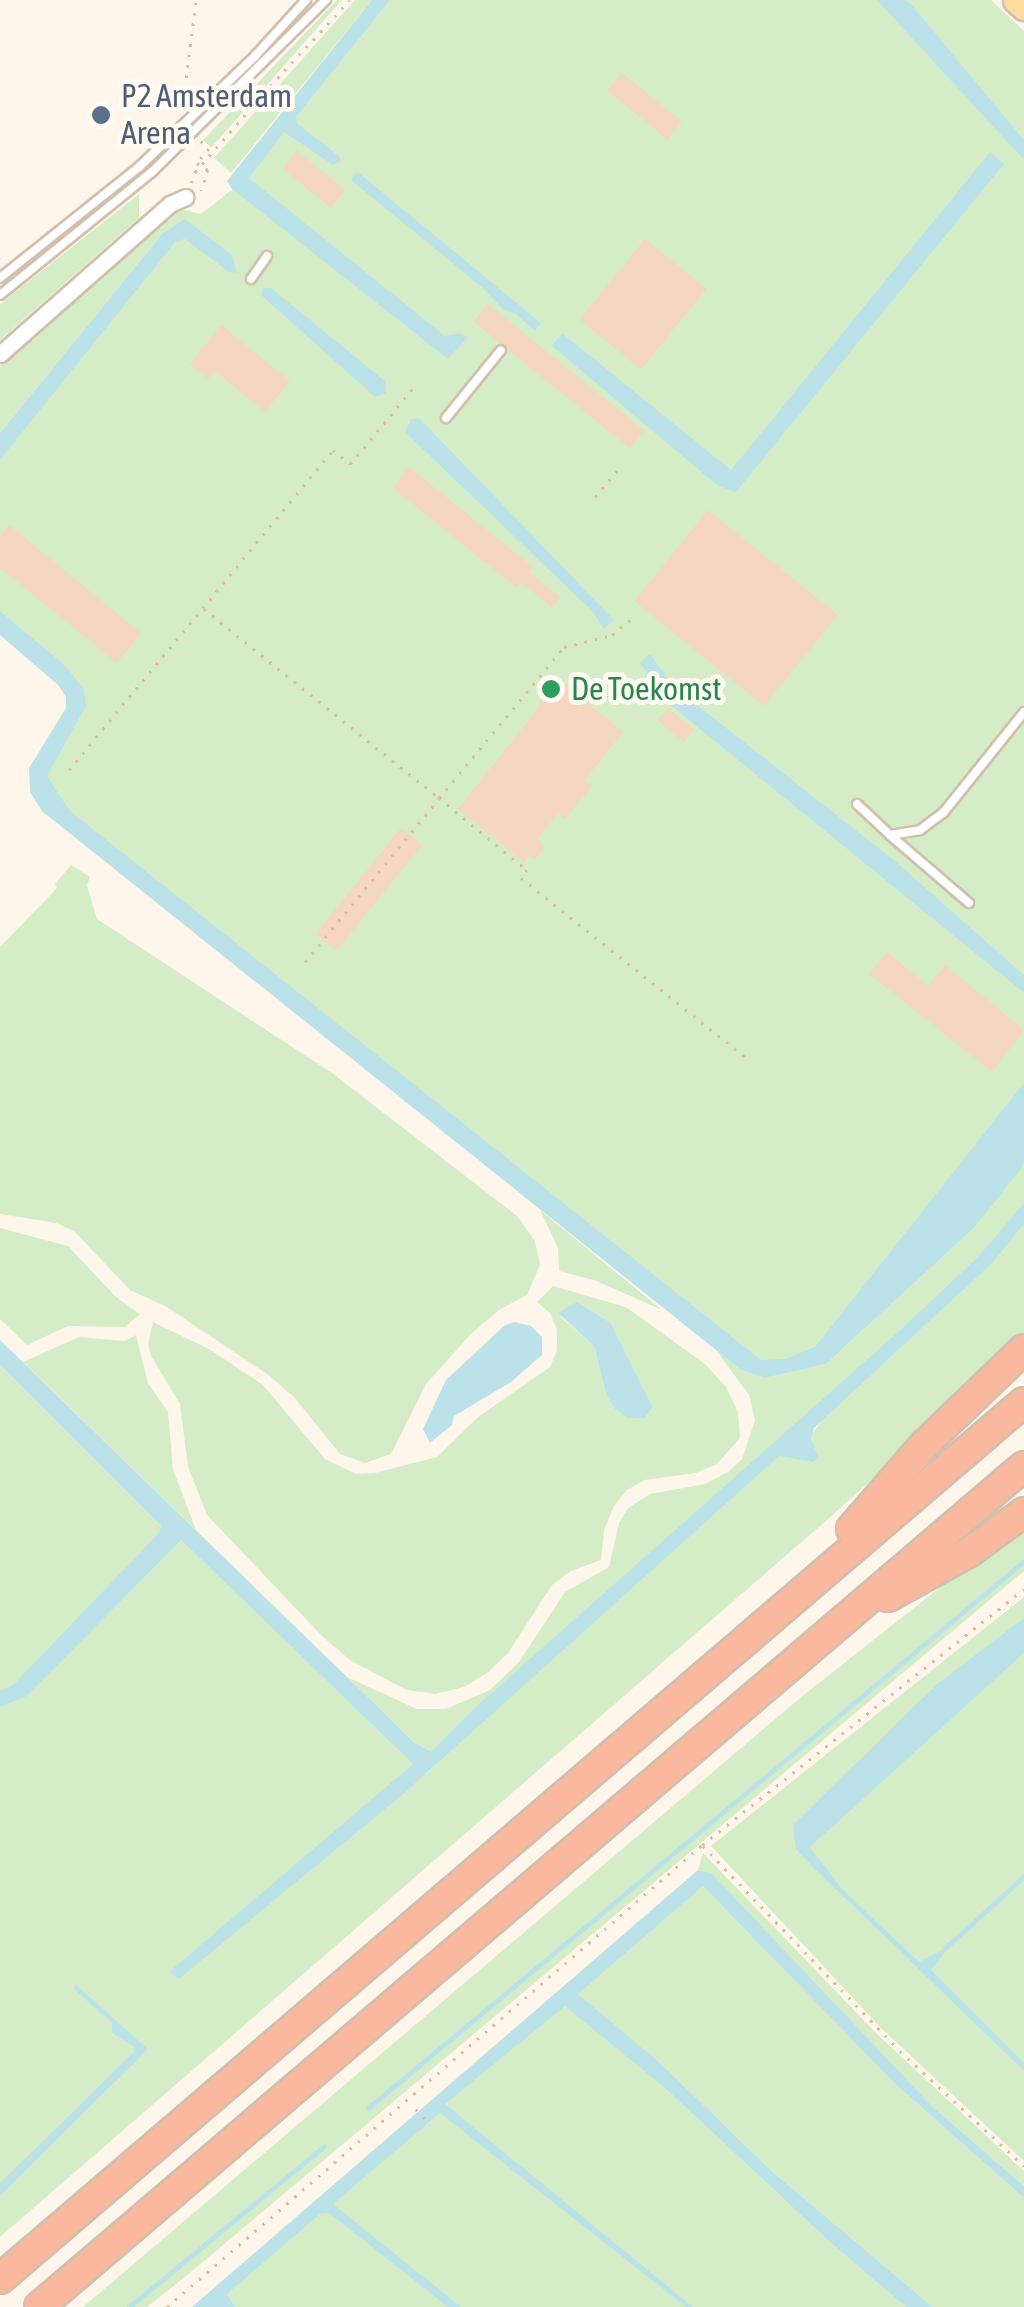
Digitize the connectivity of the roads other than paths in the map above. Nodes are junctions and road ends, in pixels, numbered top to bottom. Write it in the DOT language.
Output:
graph roads {
  1 [pos="306,0"];
  2 [pos="326,0"];
  3 [pos="1016,0"];
  4 [pos="1024,7"];
  5 [pos="186,197"];
  6 [pos="267,256"];
  7 [pos="0,278"];
  8 [pos="250,279"];
  9 [pos="0,296"];
  10 [pos="501,350"];
  11 [pos="0,354"];
  12 [pos="446,418"];
  13 [pos="1024,712"];
  14 [pos="857,804"];
  15 [pos="890,835"];
  16 [pos="969,903"];
  17 [pos="1024,1348"];
  18 [pos="1024,1402"];
  19 [pos="1024,1466"];
  20 [pos="1024,1512"];
  21 [pos="794,1594"];
  22 [pos="835,1627"];
  23 [pos="0,2279"];
  24 [pos="40,2307"];
  1 -- 7 [label="lane"];
  2 -- 9 [label="lane"];
  3 -- 4 [label="main road"];
  5 -- 11 [label="street"];
  6 -- 8 [label="lane"];
  10 -- 12 [label="lane"];
  13 -- 15 [label="lane"];
  14 -- 15 [label="lane"];
  15 -- 16 [label="lane"];
  17 -- 21 [label="highway"];
  18 -- 21 [label="highway"];
  19 -- 22 [label="highway"];
  20 -- 22 [label="highway"];
  21 -- 23 [label="highway"];
  22 -- 24 [label="highway"];
}
